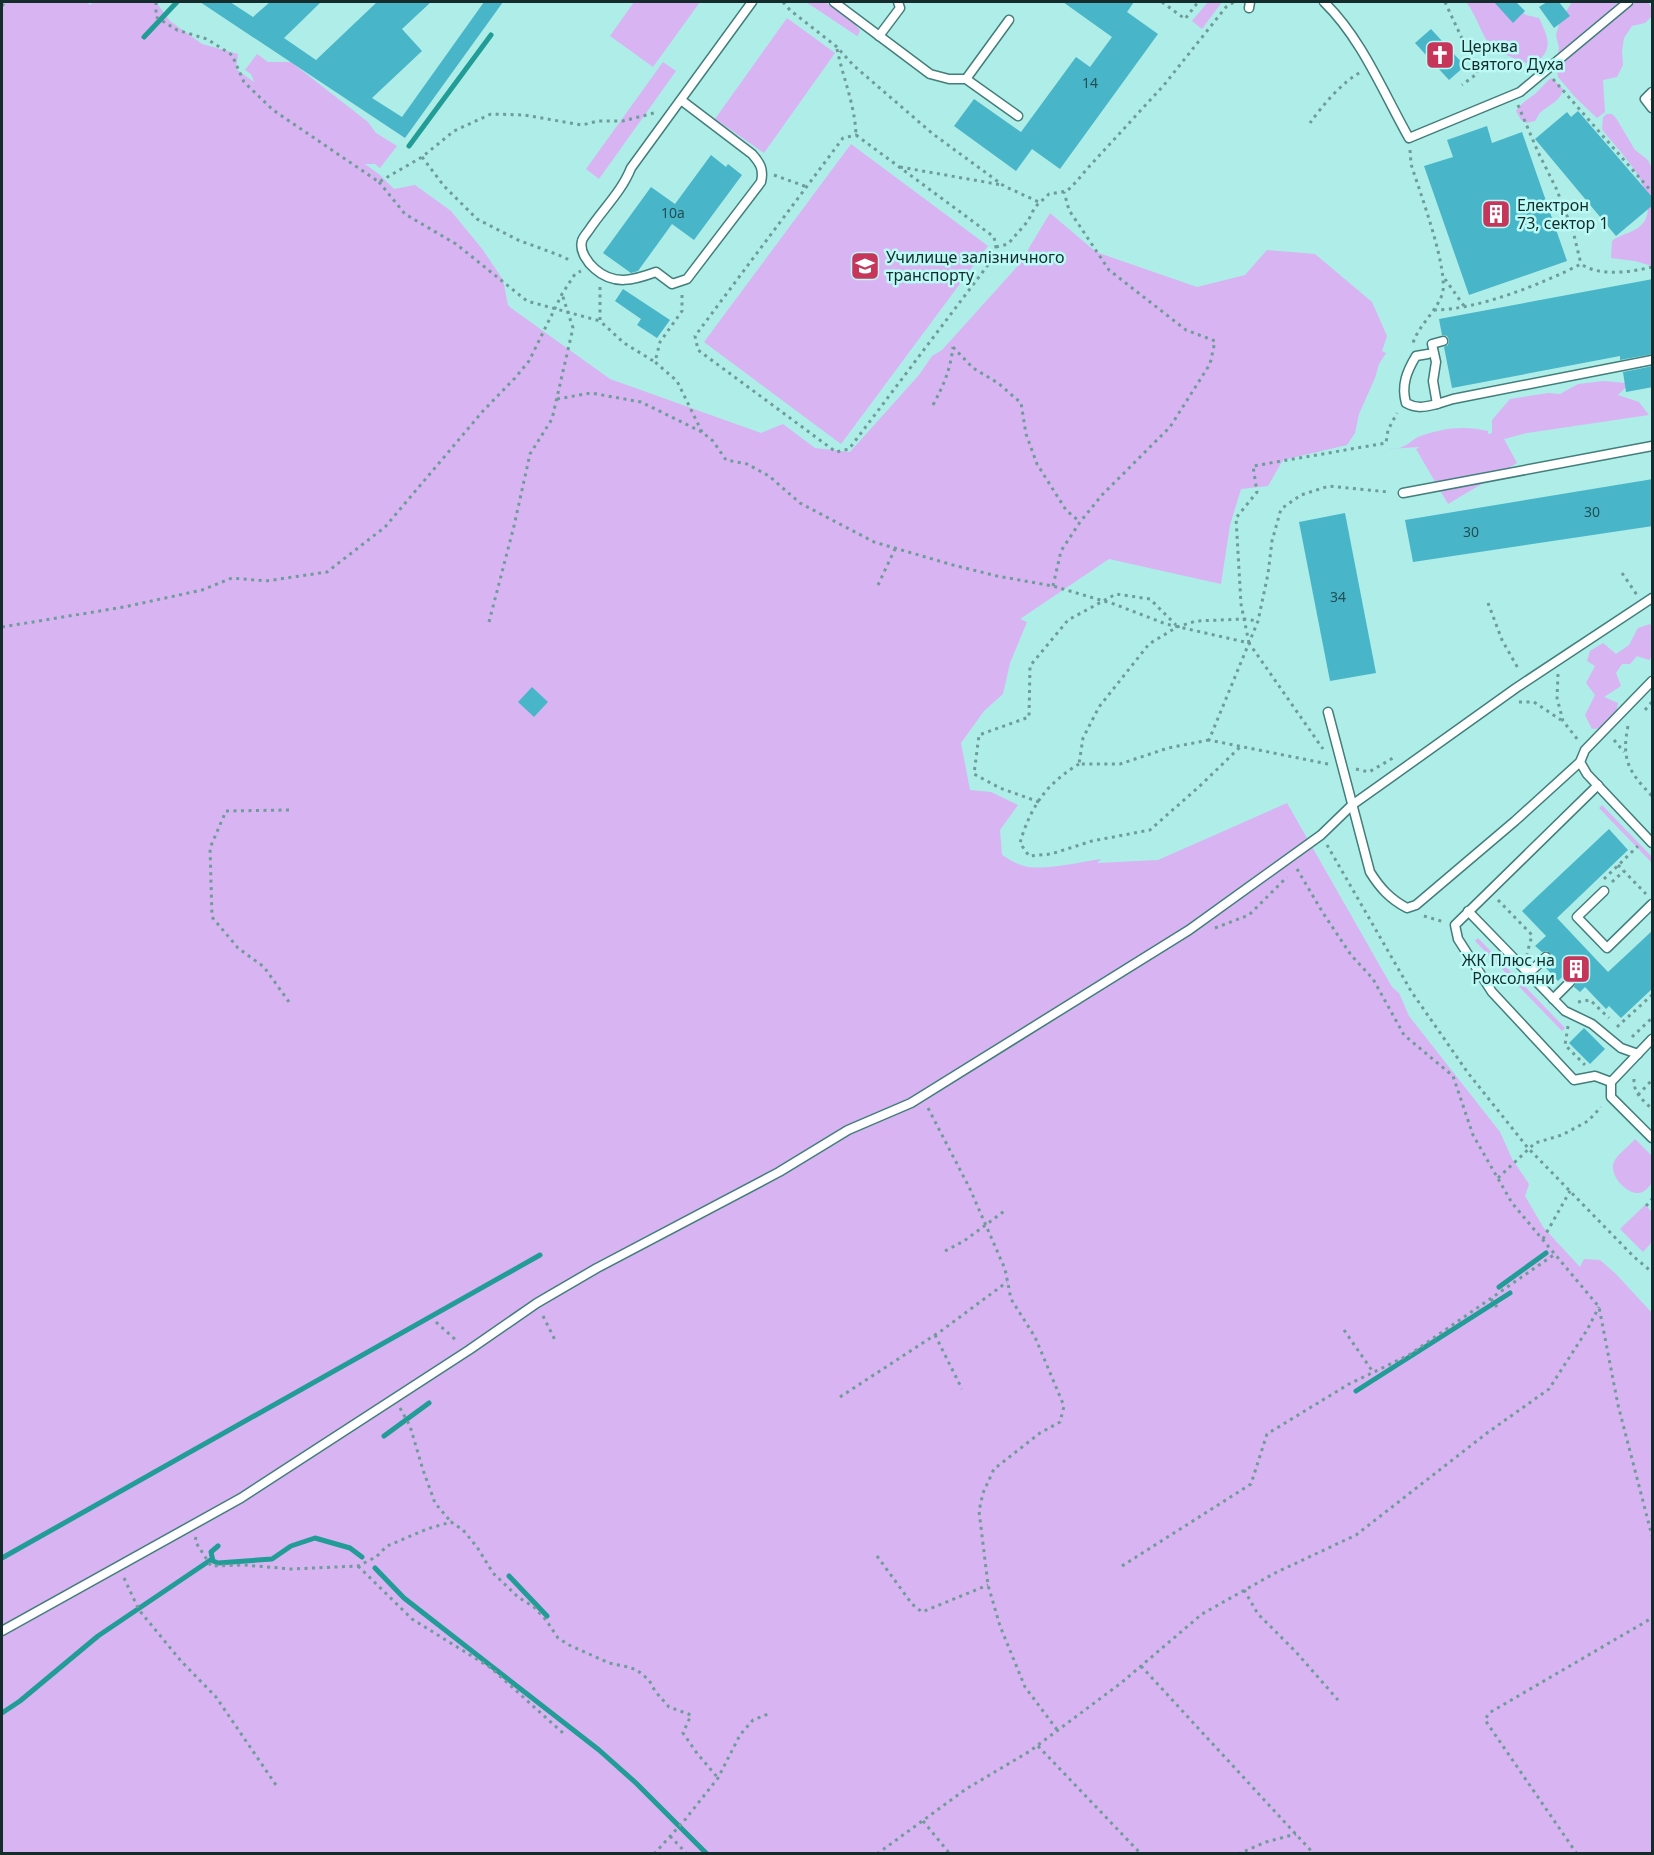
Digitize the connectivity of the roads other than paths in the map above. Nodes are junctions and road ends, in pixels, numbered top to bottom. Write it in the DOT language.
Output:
graph roads {
  1 [pos="752,2"];
  2 [pos="834,2"];
  3 [pos="898,2"];
  4 [pos="1324,2"];
  5 [pos="1626,2"];
  6 [pos="1009,20"];
  7 [pos="879,36"];
  8 [pos="966,79"];
  9 [pos="1653,92"];
  10 [pos="678,103"];
  11 [pos="1653,108"];
  12 [pos="1018,116"];
  13 [pos="1443,341"];
  14 [pos="1428,354"];
  15 [pos="1653,360"];
  16 [pos="1437,404"];
  17 [pos="1653,446"];
  18 [pos="1403,494"];
  19 [pos="1653,598"];
  20 [pos="1653,681"];
  21 [pos="1328,712"];
  22 [pos="1580,762"];
  23 [pos="1598,785"];
  24 [pos="1353,805"];
  25 [pos="1653,843"];
  26 [pos="1604,891"];
  27 [pos="1653,902"];
  28 [pos="1468,911"];
  29 [pos="1546,957"];
  30 [pos="1532,970"];
  31 [pos="1570,982"];
  32 [pos="1557,996"];
  33 [pos="1653,1039"];
  34 [pos="1638,1054"];
  35 [pos="1611,1082"];
  36 [pos="1653,1138"];
  37 [pos="2,1631"];
  1 -- 10 [label="lane"];
  2 -- 7 [label="lane"];
  3 -- 7 [label="lane"];
  4 -- 5 [label="lane"];
  6 -- 8 [label="lane"];
  7 -- 8 [label="lane"];
  8 -- 12 [label="lane"];
  9 -- 11 [label="lane"];
  10 -- 10 [label="lane"];
  13 -- 16 [label="lane"];
  14 -- 16 [label="lane"];
  15 -- 16 [label="lane"];
  17 -- 18 [label="lane"];
  19 -- 24 [label="lane"];
  20 -- 22 [label="lane"];
  21 -- 24 [label="lane"];
  22 -- 23 [label="lane"];
  22 -- 24 [label="lane"];
  23 -- 25 [label="lane"];
  23 -- 28 [label="lane"];
  24 -- 37 [label="lane"];
  26 -- 27 [label="lane"];
  28 -- 30 [label="lane"];
  28 -- 35 [label="lane"];
  29 -- 30 [label="lane"];
  30 -- 32 [label="lane"];
  31 -- 32 [label="lane"];
  32 -- 34 [label="lane"];
  33 -- 34 [label="lane"];
  34 -- 35 [label="lane"];
  35 -- 36 [label="lane"];
}
